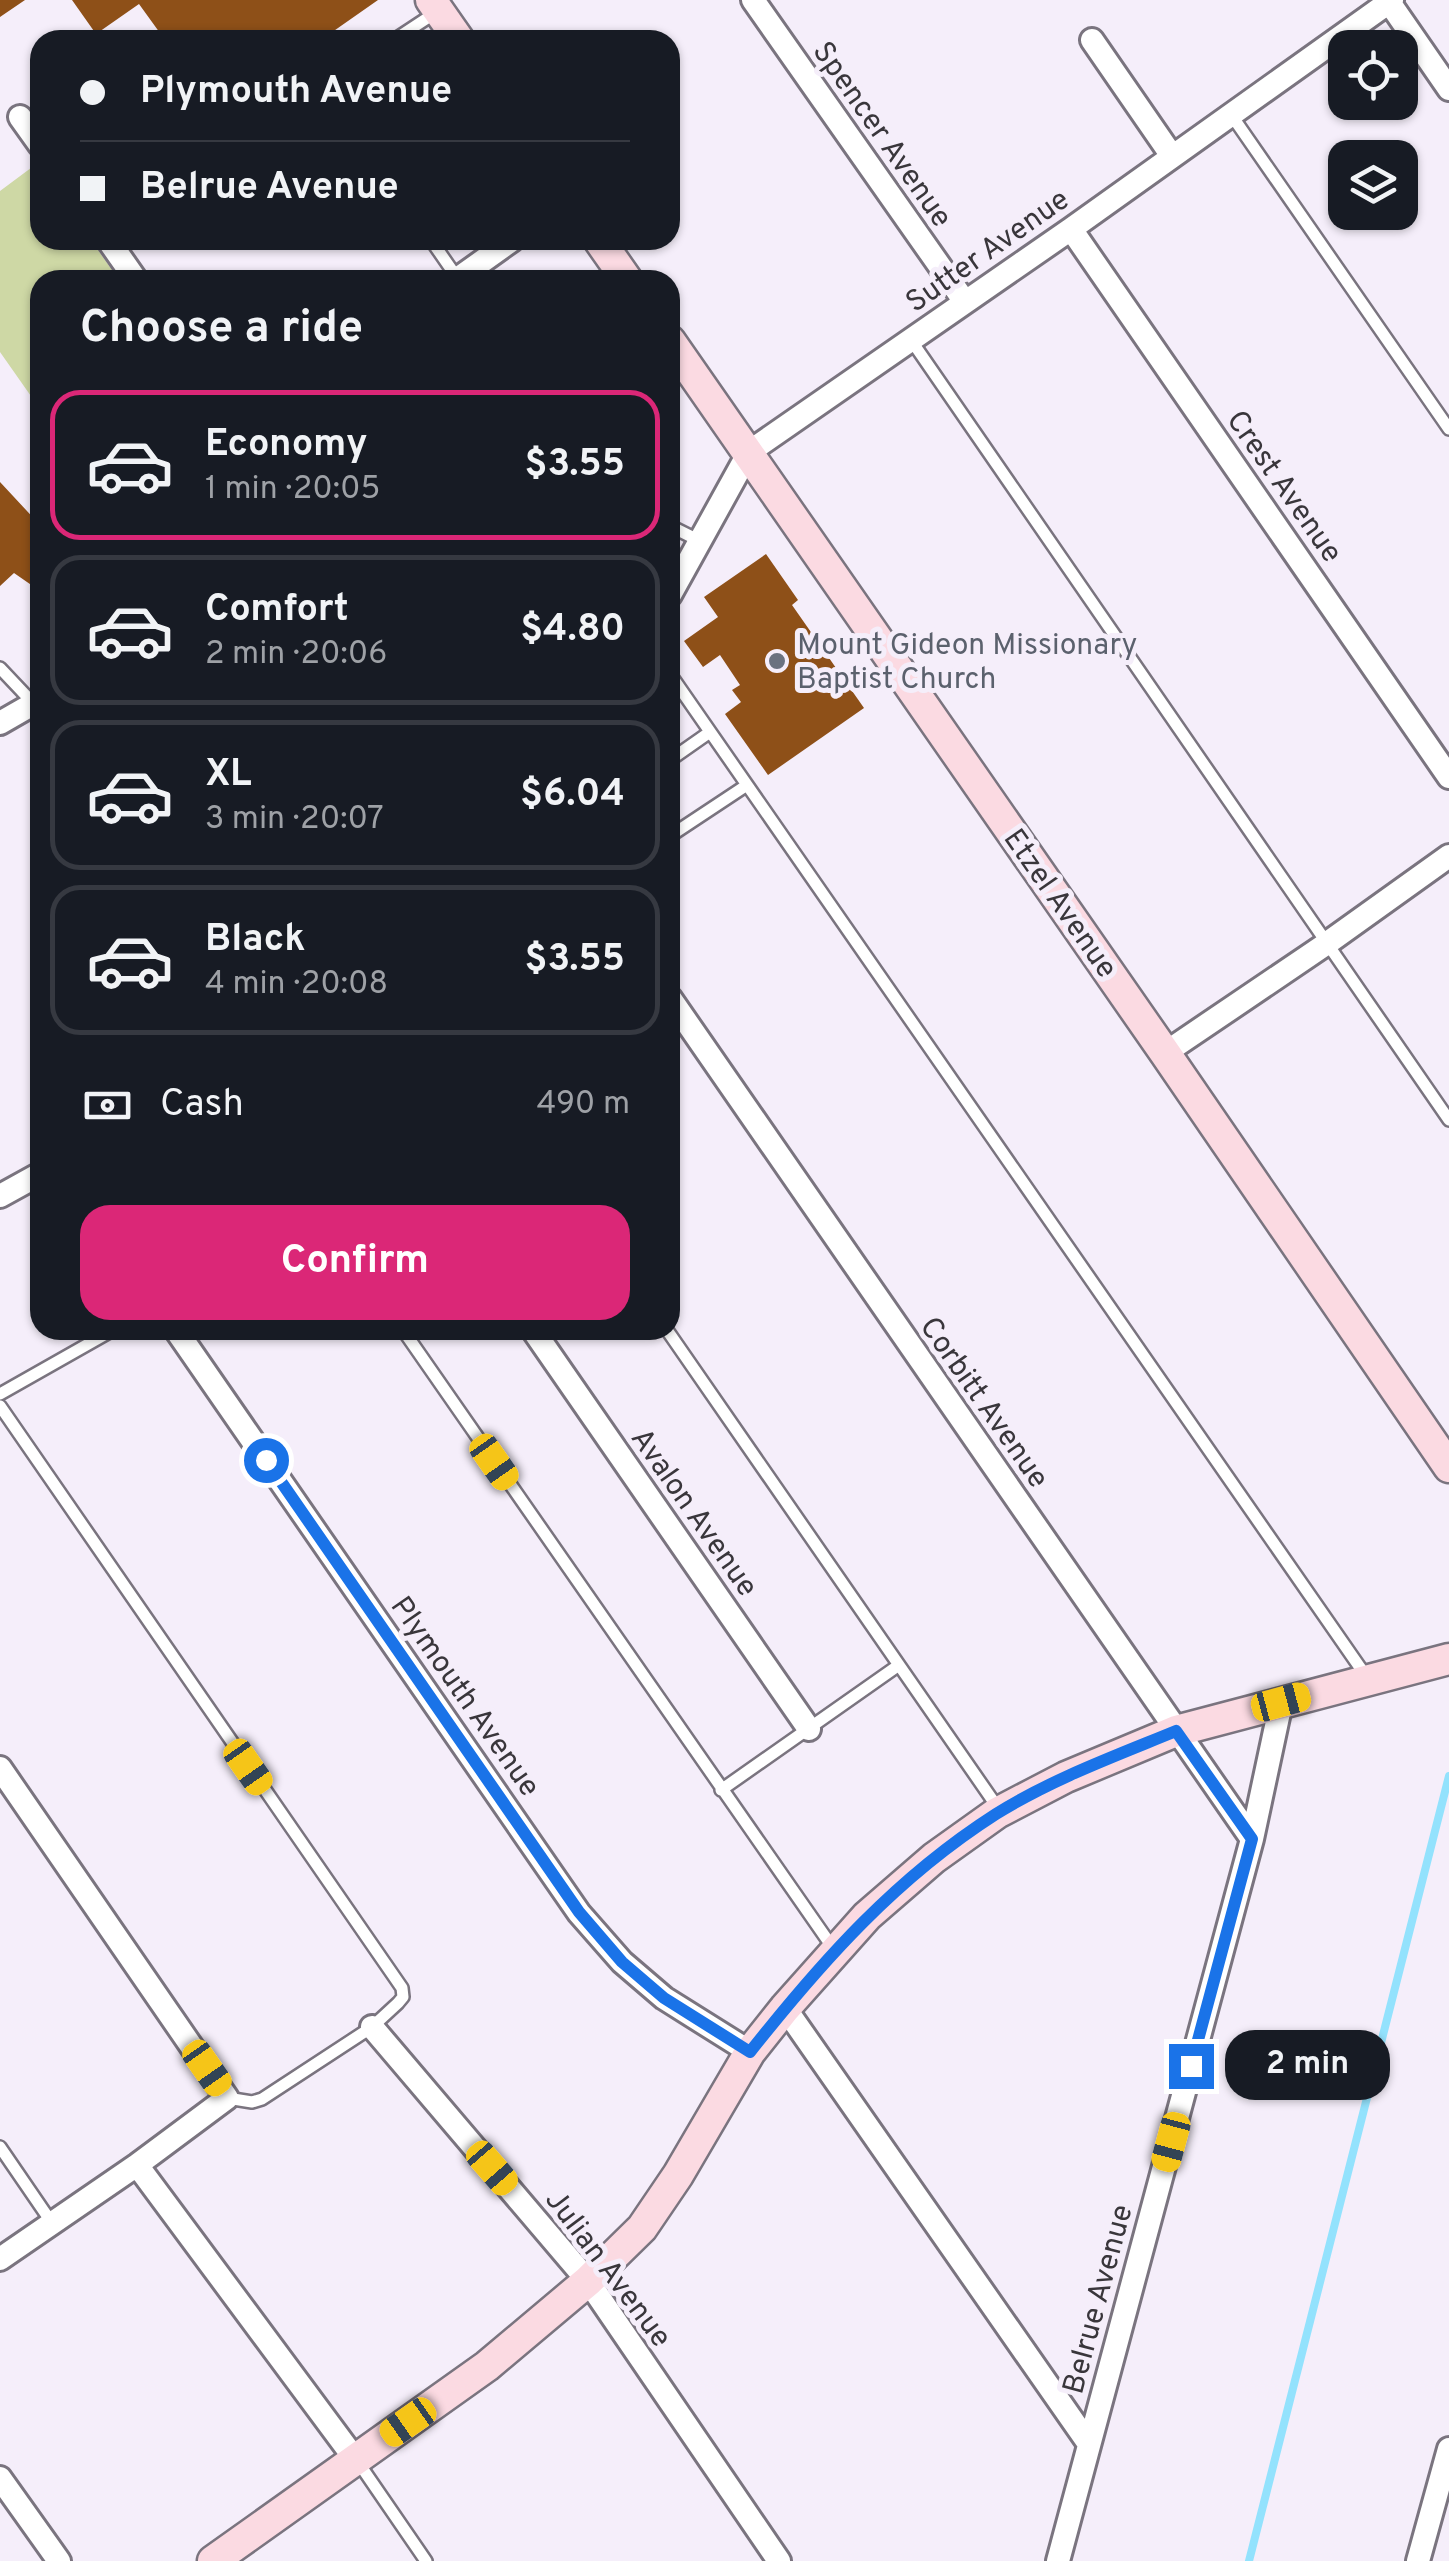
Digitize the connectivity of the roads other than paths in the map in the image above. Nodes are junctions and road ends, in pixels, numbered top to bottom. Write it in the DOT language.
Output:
graph roads {
  1 [pos="753,0"];
  2 [pos="1390,1"];
  3 [pos="434,5"];
  4 [pos="405,30"];
  5 [pos="451,30"];
  6 [pos="1092,40"];
  7 [pos="1449,89"];
  8 [pos="1230,114"];
  9 [pos="20,117"];
  10 [pos="30,130"];
  11 [pos="1172,156"];
  12 [pos="1071,229"];
  13 [pos="498,250"];
  14 [pos="470,270"];
  15 [pos="965,302"];
  16 [pos="911,340"];
  17 [pos="680,355"];
  18 [pos="1449,429"];
  19 [pos="748,452"];
  20 [pos="680,531"];
  21 [pos="700,540"];
  22 [pos="680,577"];
  23 [pos="0,668"];
  24 [pos="680,688"];
  25 [pos="30,696"];
  26 [pos="30,706"];
  27 [pos="0,723"];
  28 [pos="710,732"];
  29 [pos="680,753"];
  30 [pos="1449,777"];
  31 [pos="747,785"];
  32 [pos="680,829"];
  33 [pos="1449,856"];
  34 [pos="1326,944"];
  35 [pos="680,1012"];
  36 [pos="1165,1052"];
  37 [pos="1449,1120"];
  38 [pos="30,1178"];
  39 [pos="3,1188"];
  40 [pos="94,1340"];
  41 [pos="183,1340"];
  42 [pos="410,1340"];
  43 [pos="539,1340"];
  44 [pos="674,1340"];
  45 [pos="0,1394"];
  46 [pos="0,1406"];
  47 [pos="1449,1467"];
  48 [pos="1449,1659"];
  49 [pos="899,1664"];
  50 [pos="1368,1679"];
  51 [pos="1281,1702"];
  52 [pos="808,1728"];
  53 [pos="1176,1731"];
  54 [pos="0,1768"];
  55 [pos="720,1790"];
  56 [pos="1001,1812"];
  57 [pos="1252,1839"];
  58 [pos="835,1952"];
  59 [pos="785,2008"];
  60 [pos="372,2027"];
  61 [pos="750,2052"];
  62 [pos="227,2098"];
  63 [pos="0,2147"];
  64 [pos="136,2164"];
  65 [pos="52,2223"];
  66 [pos="0,2259"];
  67 [pos="588,2281"];
  68 [pos="1089,2444"];
  69 [pos="1449,2449"];
  70 [pos="355,2458"];
  71 [pos="0,2478"];
  72 [pos="59,2561"];
  73 [pos="213,2561"];
  74 [pos="426,2561"];
  75 [pos="780,2561"];
  76 [pos="1058,2561"];
  77 [pos="1418,2561"];
  1 -- 15 [label="street, Spencer Avenue"];
  2 -- 7 [label="street"];
  2 -- 8 [label="street, Sutter Avenue"];
  3 -- 4 [label="lane"];
  3 -- 5 [label="street"];
  6 -- 11 [label="street"];
  8 -- 11 [label="street, Sutter Avenue"];
  8 -- 18 [label="lane"];
  9 -- 10 [label="street"];
  11 -- 12 [label="street, Sutter Avenue"];
  12 -- 15 [label="street, Sutter Avenue"];
  12 -- 30 [label="street, Crest Avenue"];
  13 -- 14 [label="street"];
  15 -- 16 [label="street, Sutter Avenue"];
  16 -- 19 [label="street, Sutter Avenue"];
  16 -- 34 [label="lane"];
  17 -- 19 [label="street, Etzel Avenue"];
  19 -- 21 [label="street, Sutter Avenue"];
  19 -- 36 [label="street, Etzel Avenue"];
  20 -- 21 [label="lane"];
  21 -- 22 [label="street, Sutter Avenue"];
  23 -- 25 [label="lane"];
  24 -- 28 [label="lane"];
  26 -- 27 [label="street"];
  28 -- 29 [label="lane"];
  28 -- 31 [label="lane"];
  31 -- 32 [label="lane"];
  31 -- 50 [label="lane"];
  33 -- 34 [label="street"];
  34 -- 36 [label="street"];
  34 -- 37 [label="lane"];
  35 -- 53 [label="street, Corbitt Avenue"];
  36 -- 47 [label="street, Etzel Avenue"];
  38 -- 39 [label="street"];
  40 -- 45 [label="lane"];
  41 -- 61 [label="street, Plymouth Avenue"];
  42 -- 55 [label="lane"];
  43 -- 52 [label="street, Avalon Avenue"];
  44 -- 49 [label="lane"];
  46 -- 60 [label="lane"];
  48 -- 50 [label="street"];
  49 -- 52 [label="lane"];
  49 -- 56 [label="lane"];
  50 -- 51 [label="street"];
  51 -- 53 [label="street"];
  51 -- 57 [label="street, Belrue Avenue"];
  52 -- 55 [label="lane"];
  53 -- 56 [label="street"];
  53 -- 57 [label="street, Corbitt Avenue"];
  54 -- 62 [label="street"];
  55 -- 58 [label="lane"];
  56 -- 58 [label="street"];
  57 -- 68 [label="street, Belrue Avenue"];
  58 -- 59 [label="street"];
  59 -- 61 [label="street"];
  59 -- 68 [label="street"];
  60 -- 62 [label="lane"];
  60 -- 67 [label="street, Julian Avenue"];
  61 -- 67 [label="street"];
  62 -- 64 [label="street"];
  63 -- 65 [label="lane"];
  64 -- 65 [label="street"];
  64 -- 70 [label="street"];
  65 -- 66 [label="street"];
  67 -- 70 [label="street"];
  67 -- 75 [label="street, Julian Avenue"];
  68 -- 76 [label="street, Belrue Avenue"];
  69 -- 77 [label="street"];
  70 -- 73 [label="street"];
  70 -- 74 [label="lane"];
  71 -- 72 [label="street"];
}
